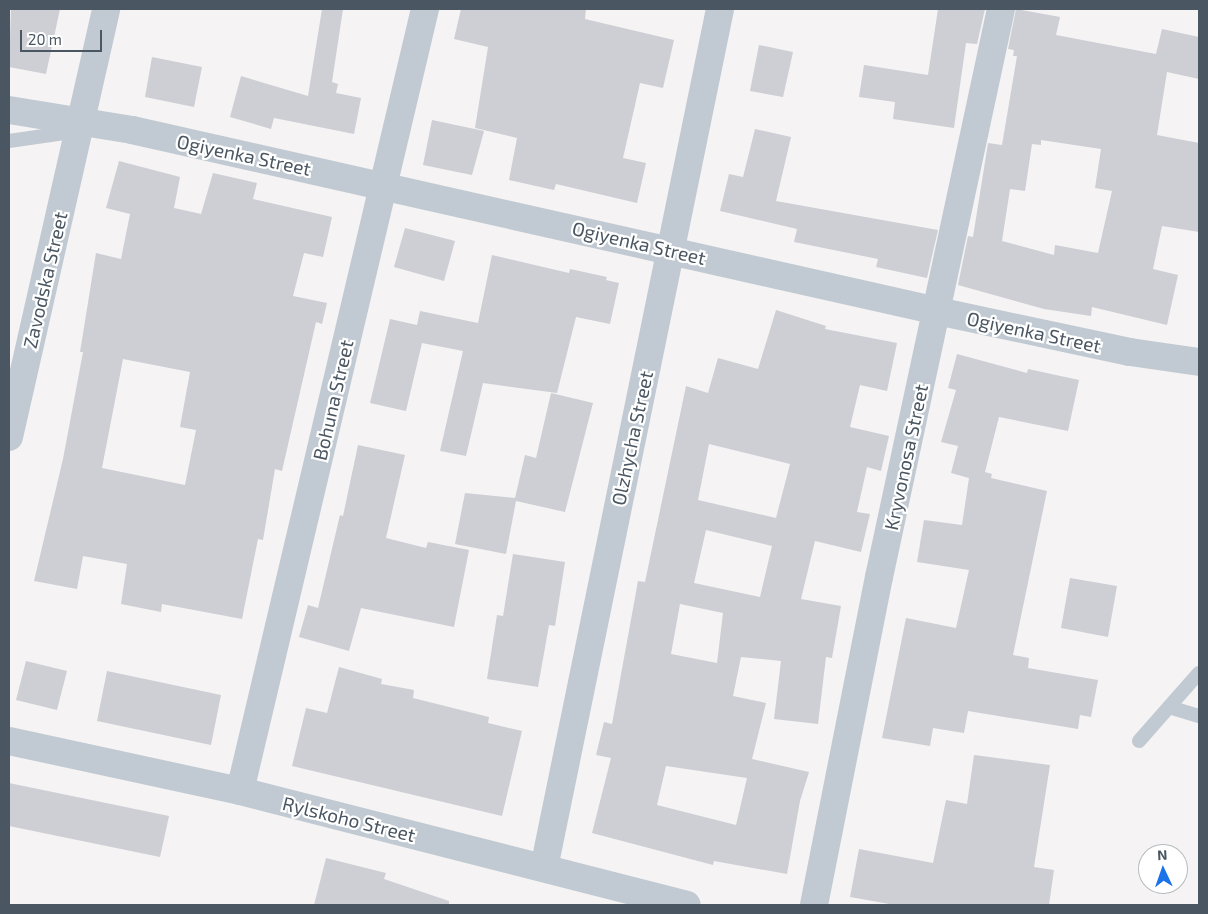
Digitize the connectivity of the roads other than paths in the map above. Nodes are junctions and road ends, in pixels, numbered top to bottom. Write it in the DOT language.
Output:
graph roads {
  1 [pos="106,9"];
  2 [pos="425,9"];
  3 [pos="720,9"];
  4 [pos="1001,9"];
  5 [pos="9,110"];
  6 [pos="79,126"];
  7 [pos="9,141"];
  8 [pos="384,186"];
  9 [pos="671,250"];
  10 [pos="937,311"];
  11 [pos="1199,362"];
  12 [pos="9,437"];
  13 [pos="1199,674"];
  14 [pos="1169,707"];
  15 [pos="1199,716"];
  16 [pos="9,741"];
  17 [pos="1139,741"];
  18 [pos="240,791"];
  19 [pos="544,868"];
  20 [pos="687,905"];
  21 [pos="814,905"];
  1 -- 6 [label="street, Zavodska Street"];
  2 -- 8 [label="street, Bohuna Street"];
  3 -- 9 [label="street, Olzhycha Street"];
  4 -- 10 [label="street, Kryvonosa Street"];
  5 -- 6 [label="street"];
  6 -- 7 [label="lane"];
  6 -- 8 [label="street, Ogiyenka Street"];
  6 -- 12 [label="street, Zavodska Street"];
  8 -- 9 [label="street, Ogiyenka Street"];
  8 -- 18 [label="street, Bohuna Street"];
  9 -- 10 [label="street, Ogiyenka Street"];
  9 -- 19 [label="street, Olzhycha Street"];
  10 -- 11 [label="street, Ogiyenka Street"];
  10 -- 21 [label="street, Kryvonosa Street"];
  13 -- 14 [label="lane"];
  14 -- 15 [label="lane"];
  14 -- 17 [label="lane"];
  16 -- 18 [label="street, Rylskoho Street"];
  18 -- 19 [label="street, Rylskoho Street"];
  19 -- 20 [label="street, Rylskoho Street"];
}
